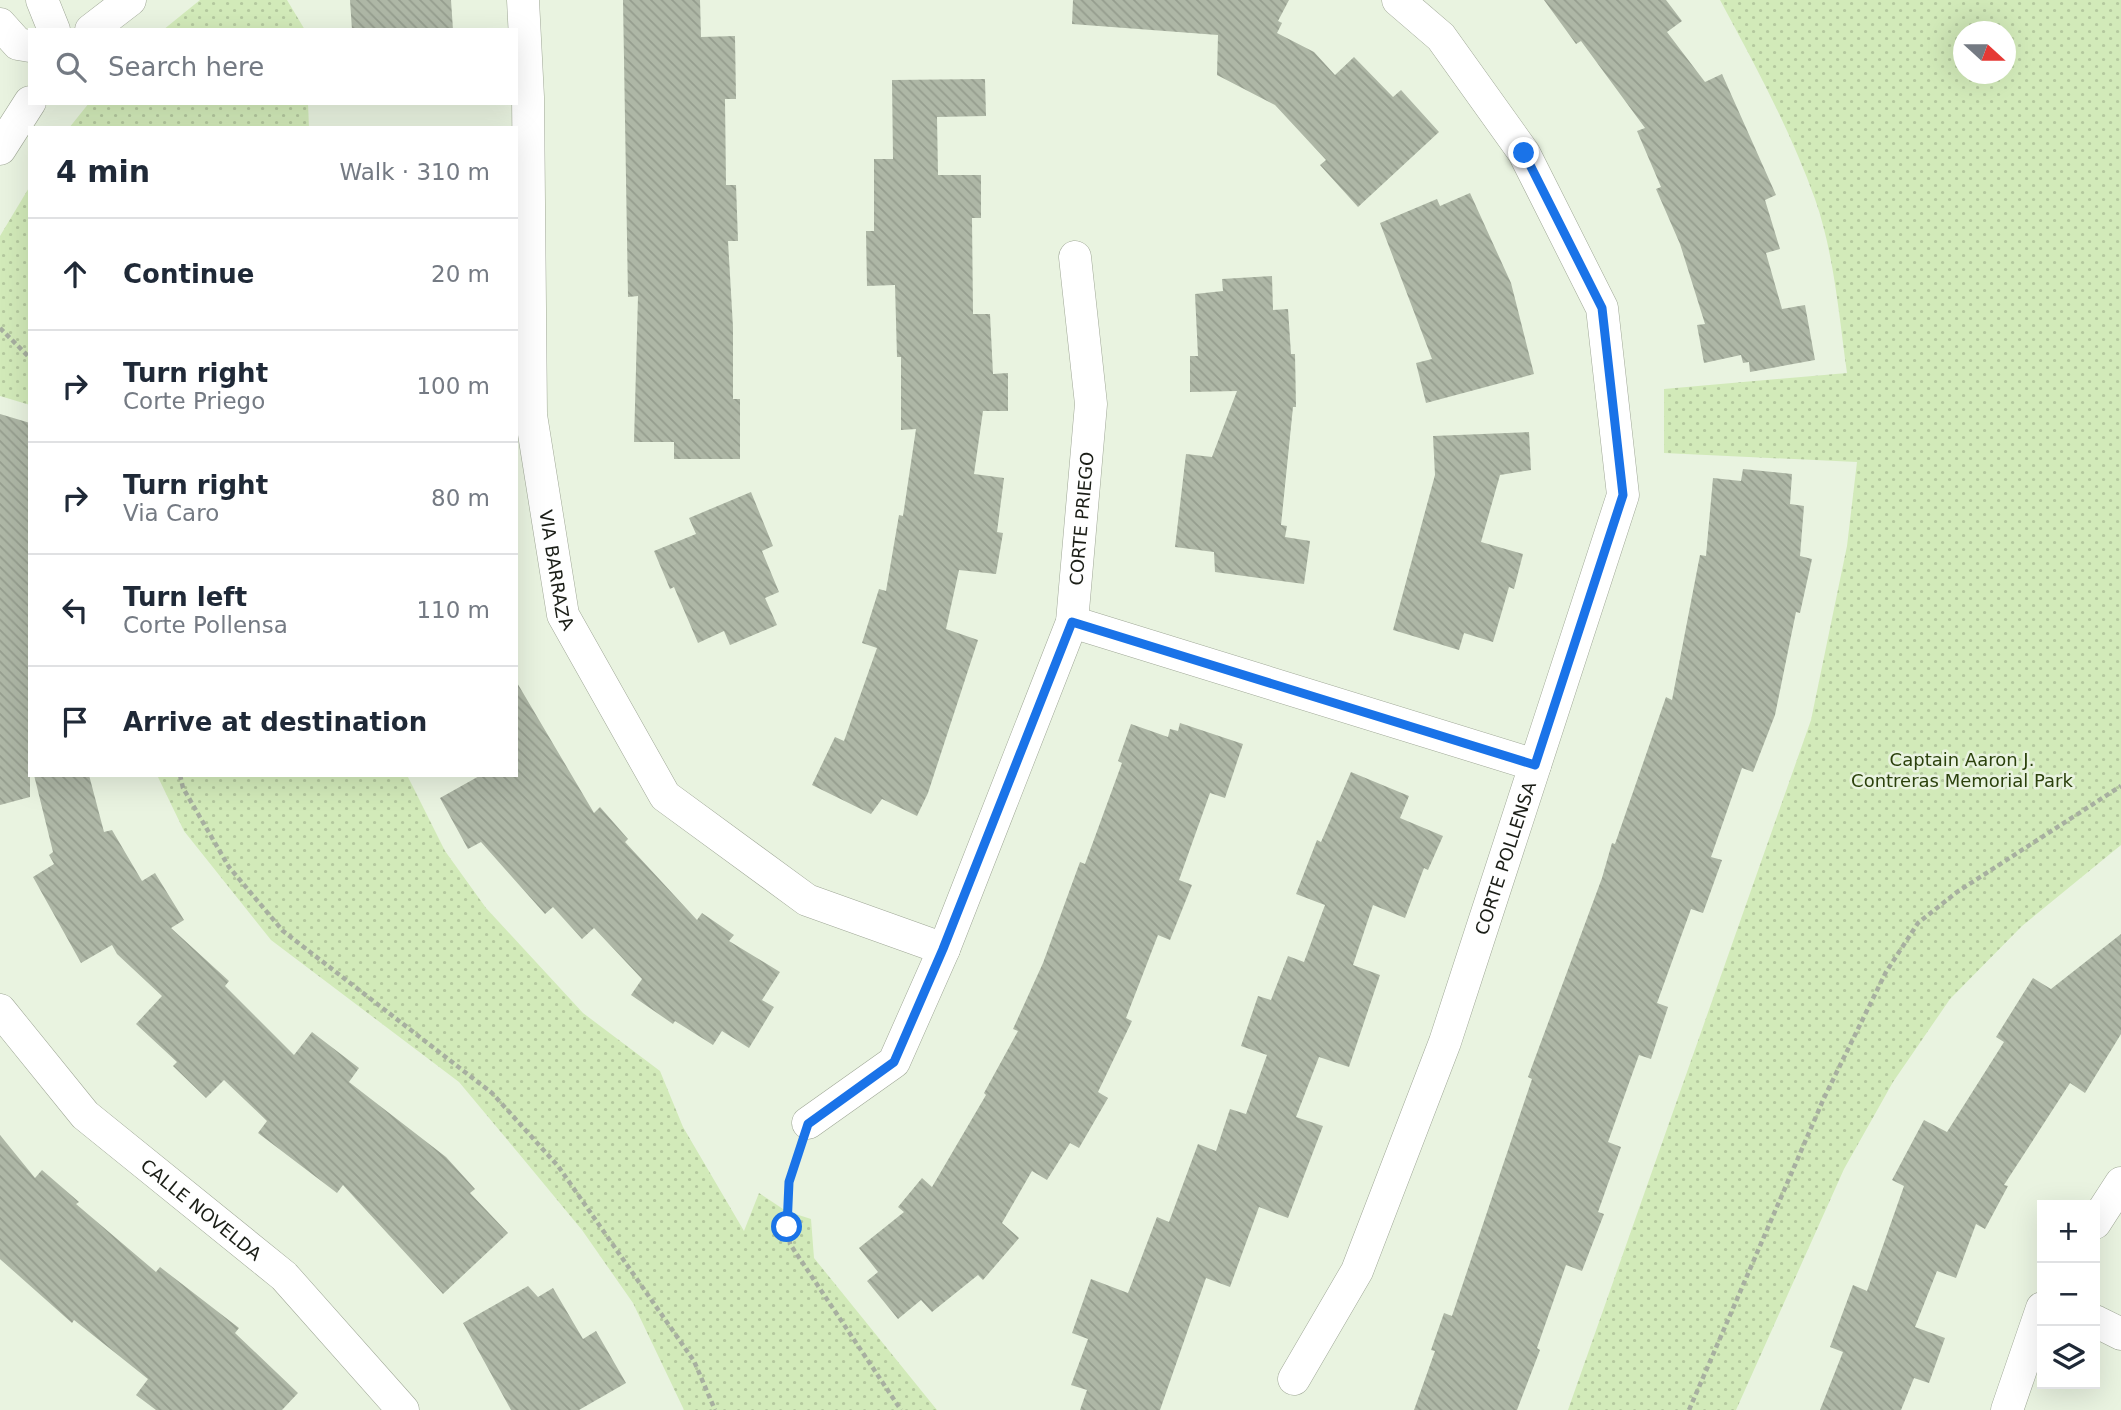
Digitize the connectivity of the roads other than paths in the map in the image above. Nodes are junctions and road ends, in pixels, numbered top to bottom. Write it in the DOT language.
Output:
graph roads {
  1 [pos="41,0"];
  2 [pos="130,0"];
  3 [pos="523,0"];
  4 [pos="1398,0"];
  5 [pos="0,24"];
  6 [pos="53,28"];
  7 [pos="94,28"];
  8 [pos="28,46"];
  9 [pos="28,105"];
  10 [pos="0,149"];
  11 [pos="1075,257"];
  12 [pos="1072,622"];
  13 [pos="1535,765"];
  14 [pos="943,949"];
  15 [pos="0,1010"];
  16 [pos="808,1124"];
  17 [pos="2121,1183"];
  18 [pos="2100,1215"];
  19 [pos="2037,1323"];
  20 [pos="2100,1324"];
  21 [pos="2121,1334"];
  22 [pos="1294,1379"];
  23 [pos="403,1410"];
  24 [pos="2007,1410"];
  1 -- 6 [label="street"];
  2 -- 7 [label="street"];
  3 -- 14 [label="street, VIA BARRAZA"];
  4 -- 13 [label="street, CORTE POLLENSA"];
  5 -- 8 [label="street"];
  9 -- 10 [label="street"];
  11 -- 12 [label="street, CORTE PRIEGO"];
  12 -- 13 [label="street"];
  12 -- 14 [label="street, CORTE PRIEGO"];
  13 -- 22 [label="street, CORTE POLLENSA"];
  14 -- 16 [label="street, CORTE PRIEGO"];
  15 -- 23 [label="street, CALLE NOVELDA"];
  17 -- 18 [label="street"];
  19 -- 24 [label="street"];
  20 -- 21 [label="street"];
}
